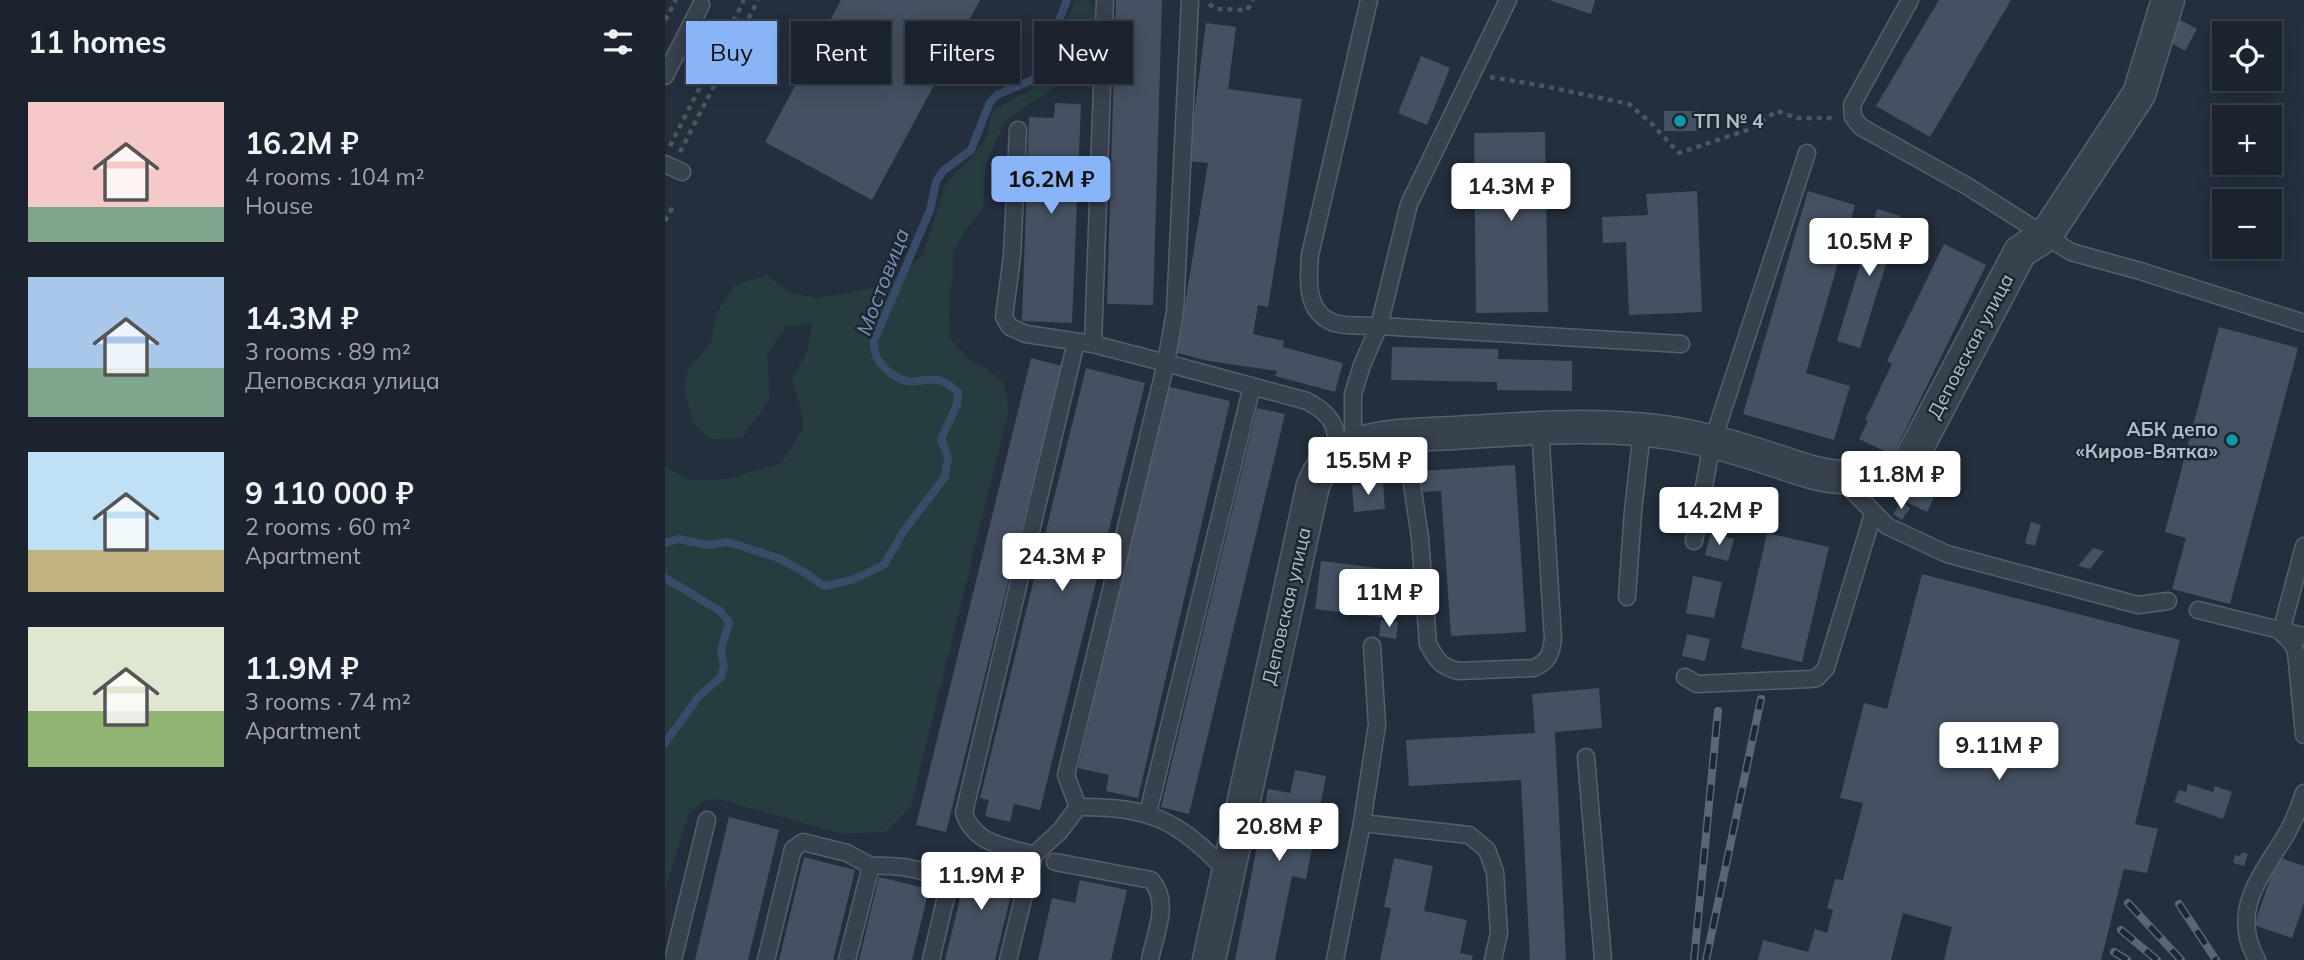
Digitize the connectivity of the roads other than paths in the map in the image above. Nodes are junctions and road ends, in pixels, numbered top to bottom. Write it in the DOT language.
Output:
graph roads {
  1 [pos="1105,0"];
  2 [pos="1190,0"];
  3 [pos="1369,0"];
  4 [pos="1910,0"];
  5 [pos="2168,0"];
  6 [pos="698,2"];
  7 [pos="1502,2"];
  8 [pos="665,76"];
  9 [pos="1017,130"];
  10 [pos="1807,153"];
  11 [pos="2046,235"];
  12 [pos="2304,323"];
  13 [pos="1379,326"];
  14 [pos="1076,342"];
  15 [pos="1093,344"];
  16 [pos="1681,344"];
  17 [pos="1166,363"];
  18 [pos="1252,386"];
  19 [pos="1541,427"];
  20 [pos="1642,431"];
  21 [pos="1405,436"];
  22 [pos="1712,443"];
  23 [pos="1346,449"];
  24 [pos="1839,477"];
  25 [pos="1873,514"];
  26 [pos="1694,541"];
  27 [pos="2304,546"];
  28 [pos="1627,597"];
  29 [pos="2168,601"];
  30 [pos="2198,610"];
  31 [pos="2281,632"];
  32 [pos="2304,636"];
  33 [pos="1372,646"];
  34 [pos="1685,677"];
  35 [pos="2304,735"];
  36 [pos="1586,757"];
  37 [pos="2304,793"];
  38 [pos="1078,807"];
  39 [pos="1148,813"];
  40 [pos="707,820"];
  41 [pos="1362,822"];
  42 [pos="1034,855"];
  43 [pos="1055,862"];
  44 [pos="871,866"];
  45 [pos="1227,872"];
  46 [pos="673,960"];
  47 [pos="766,960"];
  48 [pos="847,960"];
  49 [pos="930,960"];
  50 [pos="1008,960"];
  51 [pos="1150,960"];
  52 [pos="1209,960"];
  53 [pos="1335,960"];
  54 [pos="1493,960"];
  55 [pos="1602,960"];
  56 [pos="2257,960"];
  1 -- 15 [label="lane"];
  2 -- 17 [label="lane"];
  3 -- 13 [label="lane"];
  4 -- 11 [label="lane"];
  5 -- 11 [label="street, Деповская улица"];
  6 -- 8 [label="lane"];
  7 -- 13 [label="lane"];
  9 -- 14 [label="lane"];
  10 -- 22 [label="lane"];
  11 -- 12 [label="lane"];
  11 -- 24 [label="street, Деповская улица"];
  13 -- 16 [label="lane"];
  13 -- 23 [label="lane"];
  14 -- 15 [label="lane"];
  14 -- 42 [label="lane"];
  15 -- 17 [label="lane"];
  17 -- 18 [label="lane"];
  17 -- 38 [label="lane"];
  18 -- 23 [label="lane"];
  18 -- 39 [label="lane"];
  19 -- 20 [label="street, Деповская улица"];
  19 -- 21 [label="street, Деповская улица"];
  19 -- 21 [label="lane"];
  20 -- 22 [label="street, Деповская улица"];
  20 -- 28 [label="lane"];
  21 -- 23 [label="street, Деповская улица"];
  22 -- 24 [label="street, Деповская улица"];
  22 -- 26 [label="lane"];
  23 -- 45 [label="street, Деповская улица"];
  24 -- 25 [label="lane"];
  25 -- 29 [label="lane"];
  25 -- 34 [label="lane"];
  27 -- 31 [label="lane"];
  30 -- 31 [label="lane"];
  31 -- 32 [label="lane"];
  31 -- 35 [label="lane"];
  33 -- 41 [label="lane"];
  36 -- 55 [label="lane"];
  37 -- 56 [label="lane"];
  38 -- 39 [label="lane"];
  38 -- 42 [label="lane"];
  39 -- 45 [label="lane"];
  40 -- 46 [label="lane"];
  41 -- 53 [label="lane"];
  41 -- 54 [label="lane"];
  42 -- 50 [label="lane"];
  43 -- 51 [label="lane"];
  44 -- 47 [label="lane"];
  44 -- 48 [label="lane"];
  44 -- 49 [label="lane"];
  45 -- 52 [label="street, Деповская улица"];
}
